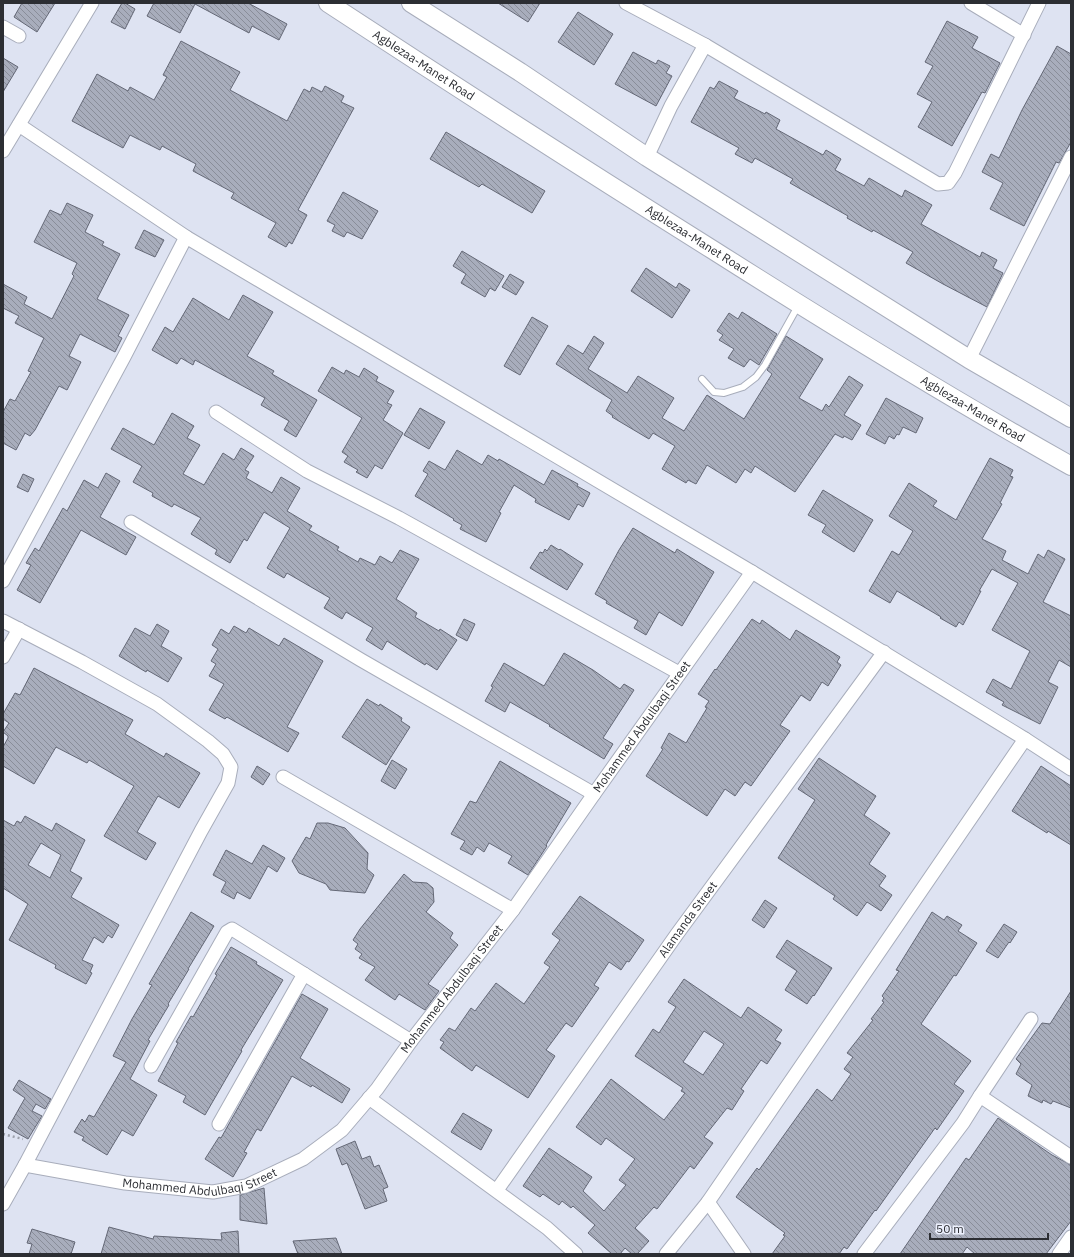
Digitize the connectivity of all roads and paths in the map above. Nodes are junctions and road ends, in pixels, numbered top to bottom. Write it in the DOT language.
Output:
graph roads {
  1 [pos="92,3"];
  2 [pos="328,3"];
  3 [pos="412,3"];
  4 [pos="971,3"];
  5 [pos="1038,3"];
  6 [pos="633,5"];
  7 [pos="3,27"];
  8 [pos="1024,35"];
  9 [pos="19,36"];
  10 [pos="705,45"];
  11 [pos="19,125"];
  12 [pos="3,151"];
  13 [pos="646,156"];
  14 [pos="1071,157"];
  15 [pos="186,237"];
  16 [pos="799,304"];
  17 [pos="969,359"];
  18 [pos="702,379"];
  19 [pos="216,412"];
  20 [pos="1071,418"];
  21 [pos="1071,466"];
  22 [pos="131,522"];
  23 [pos="752,572"];
  24 [pos="3,580"];
  25 [pos="3,621"];
  26 [pos="19,629"];
  27 [pos="884,652"];
  28 [pos="3,657"];
  29 [pos="679,673"];
  30 [pos="1025,739"];
  31 [pos="1071,769"];
  32 [pos="283,777"];
  33 [pos="594,794"];
  34 [pos="513,910"];
  35 [pos="304,974"];
  36 [pos="1031,1018"];
  37 [pos="412,1041"];
  38 [pos="151,1066"];
  39 [pos="980,1096"];
  40 [pos="369,1098"];
  41 [pos="219,1124"];
  42 [pos="3,1134"];
  43 [pos="36,1143"];
  44 [pos="1071,1157"];
  45 [pos="25,1165"];
  46 [pos="497,1190"];
  47 [pos="708,1202"];
  48 [pos="3,1204"];
  49 [pos="1071,1237"];
  50 [pos="576,1254"];
  51 [pos="666,1254"];
  52 [pos="744,1254"];
  53 [pos="864,1254"];
  54 [pos="1059,1254"];
  1 -- 11 [label="street"];
  2 -- 16 [label="main road, Agblezaa-Manet Road"];
  3 -- 13 [label="main road"];
  4 -- 8 [label="street"];
  5 -- 8 [label="street"];
  6 -- 10 [label="street"];
  7 -- 9 [label="street"];
  8 -- 10 [label="street"];
  10 -- 13 [label="street"];
  11 -- 12 [label="street"];
  11 -- 15 [label="street"];
  13 -- 17 [label="main road"];
  14 -- 17 [label="street"];
  15 -- 23 [label="street"];
  15 -- 24 [label="street"];
  16 -- 18 [label="lane"];
  16 -- 21 [label="main road, Agblezaa-Manet Road"];
  17 -- 20 [label="main road"];
  19 -- 29 [label="street"];
  22 -- 33 [label="street"];
  23 -- 27 [label="street"];
  23 -- 29 [label="street, Mohammed Abdulbaqi Street"];
  25 -- 26 [label="street"];
  26 -- 28 [label="street"];
  26 -- 43 [label="street"];
  27 -- 30 [label="street"];
  27 -- 46 [label="street, Alamanda Street"];
  29 -- 33 [label="street, Mohammed Abdulbaqi Street"];
  30 -- 31 [label="street"];
  30 -- 47 [label="street"];
  32 -- 34 [label="street"];
  33 -- 34 [label="street, Mohammed Abdulbaqi Street"];
  34 -- 37 [label="street, Mohammed Abdulbaqi Street"];
  35 -- 37 [label="street"];
  35 -- 38 [label="street"];
  35 -- 41 [label="street"];
  36 -- 39 [label="street"];
  37 -- 40 [label="street, Mohammed Abdulbaqi Street"];
  39 -- 44 [label="street"];
  39 -- 53 [label="street"];
  40 -- 45 [label="street, Mohammed Abdulbaqi Street"];
  40 -- 46 [label="street"];
  42 -- 43 [label="path"];
  43 -- 45 [label="street"];
  45 -- 48 [label="street"];
  46 -- 50 [label="street"];
  47 -- 51 [label="street"];
  47 -- 52 [label="street"];
  49 -- 54 [label="street"];
}
